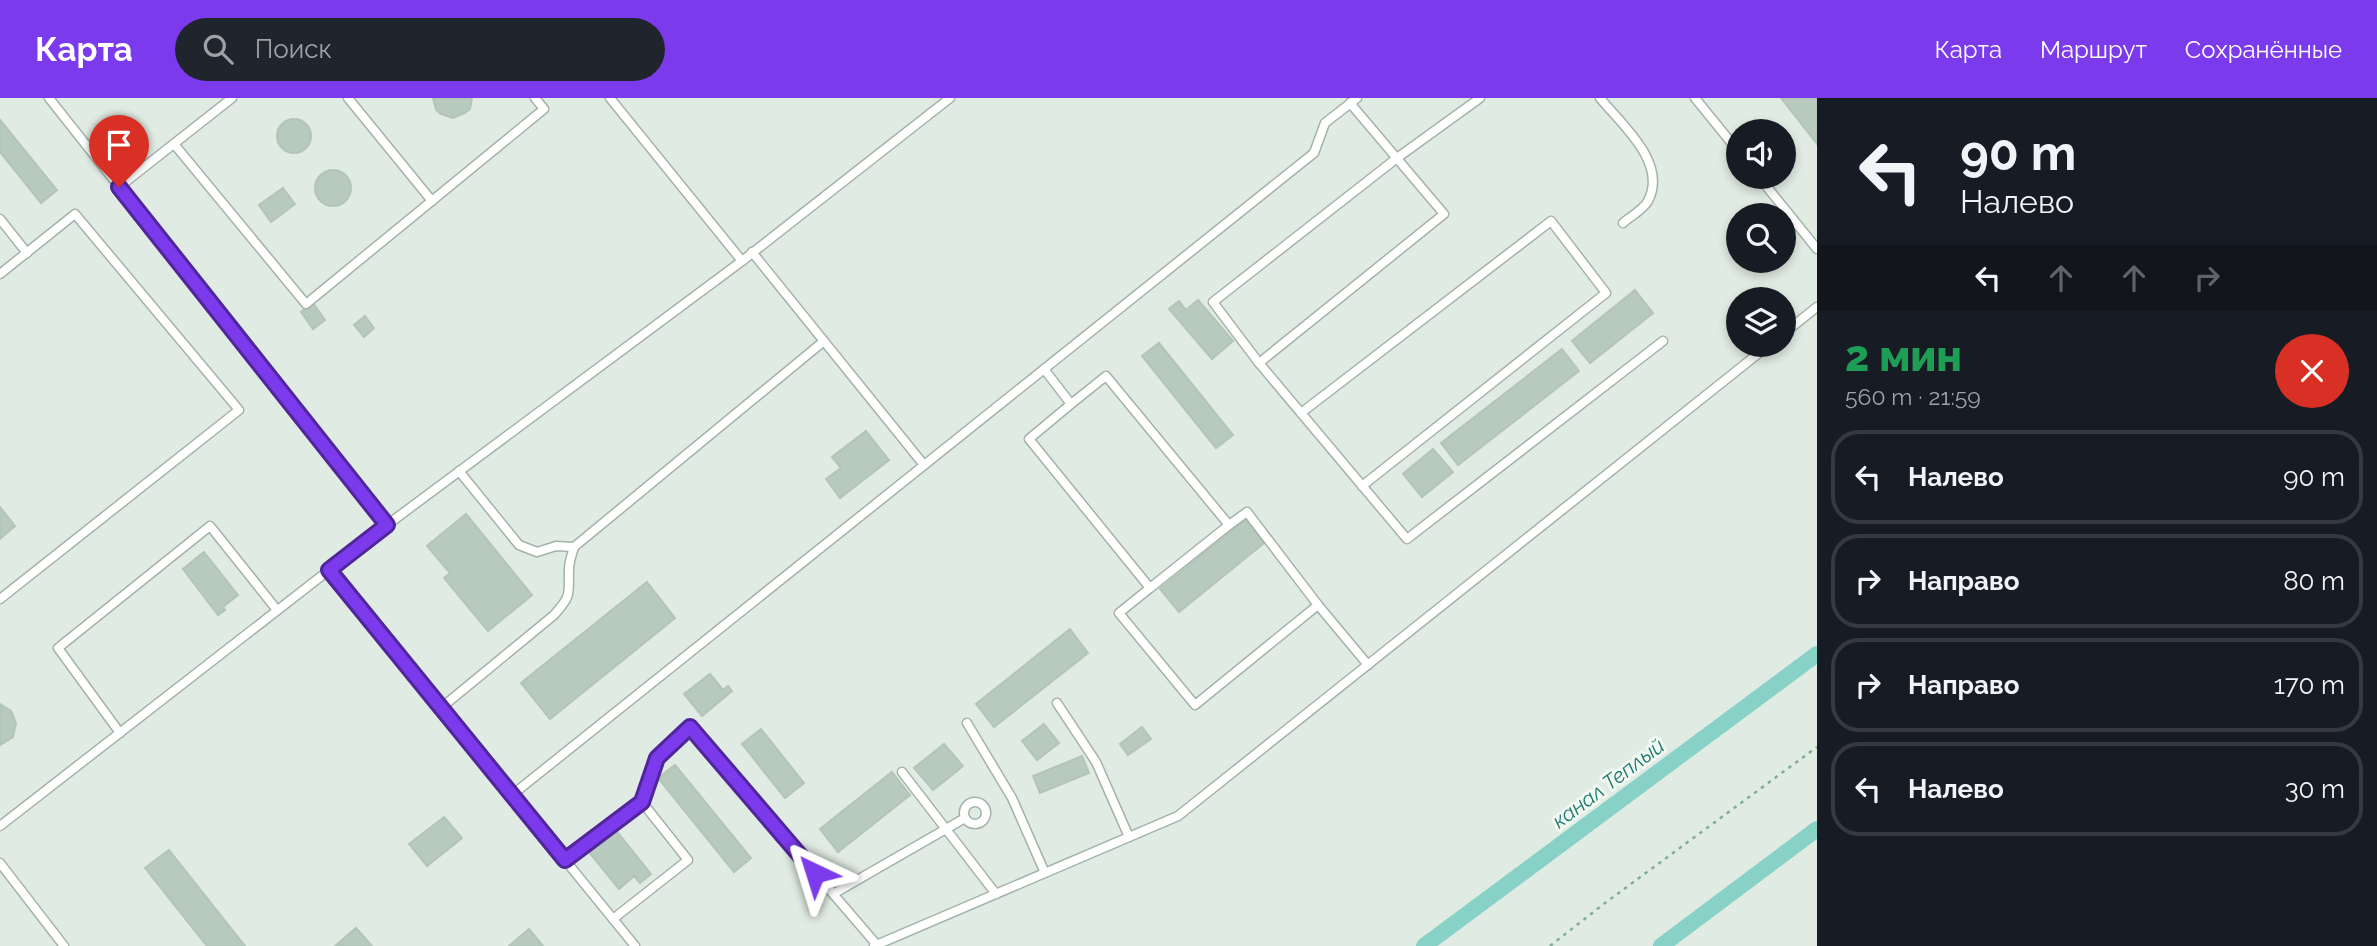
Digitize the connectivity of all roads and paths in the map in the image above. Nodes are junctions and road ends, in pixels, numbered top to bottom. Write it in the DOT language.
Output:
graph roads {
  1 [pos="49,98"];
  2 [pos="232,98"];
  3 [pos="348,98"];
  4 [pos="536,98"];
  5 [pos="610,98"];
  6 [pos="950,98"];
  7 [pos="1480,98"];
  8 [pos="1600,98"];
  9 [pos="1695,98"];
  10 [pos="1353,101"];
  11 [pos="1726,136"];
  12 [pos="174,144"];
  13 [pos="1397,158"];
  14 [pos="119,187"];
  15 [pos="1769,189"];
  16 [pos="432,201"];
  17 [pos="0,219"];
  18 [pos="1623,223"];
  19 [pos="1817,249"];
  20 [pos="752,252"];
  21 [pos="27,253"];
  22 [pos="741,261"];
  23 [pos="0,274"];
  24 [pos="1817,307"];
  25 [pos="1796,324"];
  26 [pos="824,341"];
  27 [pos="1663,341"];
  28 [pos="1754,357"];
  29 [pos="1259,363"];
  30 [pos="1044,369"];
  31 [pos="1071,404"];
  32 [pos="1301,413"];
  33 [pos="924,465"];
  34 [pos="459,471"];
  35 [pos="1362,486"];
  36 [pos="387,525"];
  37 [pos="1229,525"];
  38 [pos="574,547"];
  39 [pos="329,570"];
  40 [pos="1150,588"];
  41 [pos="0,599"];
  42 [pos="1318,605"];
  43 [pos="277,610"];
  44 [pos="1368,665"];
  45 [pos="1057,703"];
  46 [pos="441,708"];
  47 [pos="967,723"];
  48 [pos="120,733"];
  49 [pos="1817,747"];
  50 [pos="902,772"];
  51 [pos="512,795"];
  52 [pos="642,802"];
  53 [pos="965,818"];
  54 [pos="0,826"];
  55 [pos="946,829"];
  56 [pos="1129,837"];
  57 [pos="565,860"];
  58 [pos="0,863"];
  59 [pos="1045,873"];
  60 [pos="833,894"];
  61 [pos="996,894"];
  62 [pos="613,919"];
  63 [pos="875,945"];
  64 [pos="64,946"];
  65 [pos="635,946"];
  66 [pos="1550,946"];
  1 -- 14 [label="lane"];
  2 -- 12 [label="lane"];
  3 -- 16 [label="lane"];
  4 -- 16 [label="lane"];
  5 -- 22 [label="lane"];
  6 -- 20 [label="lane"];
  7 -- 13 [label="lane"];
  8 -- 18 [label="lane"];
  9 -- 11 [label="lane"];
  10 -- 13 [label="lane"];
  10 -- 30 [label="lane"];
  12 -- 14 [label="lane"];
  12 -- 16 [label="lane"];
  13 -- 29 [label="lane"];
  13 -- 29 [label="lane"];
  14 -- 36 [label="lane"];
  15 -- 19 [label="lane"];
  17 -- 21 [label="lane"];
  20 -- 22 [label="lane"];
  20 -- 26 [label="lane"];
  21 -- 23 [label="lane"];
  21 -- 41 [label="lane"];
  22 -- 34 [label="lane"];
  24 -- 25 [label="lane"];
  26 -- 33 [label="lane"];
  26 -- 38 [label="lane"];
  27 -- 35 [label="lane"];
  28 -- 44 [label="lane"];
  29 -- 32 [label="lane"];
  30 -- 31 [label="lane"];
  30 -- 33 [label="lane"];
  31 -- 37 [label="lane"];
  31 -- 40 [label="lane"];
  32 -- 35 [label="lane"];
  32 -- 35 [label="lane"];
  33 -- 51 [label="lane"];
  34 -- 36 [label="lane"];
  34 -- 38 [label="lane"];
  36 -- 39 [label="lane"];
  37 -- 40 [label="lane"];
  37 -- 42 [label="lane"];
  38 -- 46 [label="lane"];
  39 -- 43 [label="lane"];
  39 -- 46 [label="lane"];
  40 -- 42 [label="lane"];
  42 -- 44 [label="lane"];
  43 -- 48 [label="lane"];
  43 -- 48 [label="lane"];
  44 -- 56 [label="lane"];
  45 -- 56 [label="lane"];
  46 -- 51 [label="lane"];
  47 -- 59 [label="lane"];
  48 -- 54 [label="lane"];
  49 -- 66 [label="path"];
  50 -- 55 [label="lane"];
  51 -- 57 [label="lane"];
  52 -- 57 [label="lane"];
  52 -- 60 [label="lane"];
  52 -- 62 [label="lane"];
  53 -- 55 [label="lane"];
  55 -- 60 [label="lane"];
  55 -- 61 [label="lane"];
  56 -- 59 [label="lane"];
  57 -- 62 [label="lane"];
  58 -- 64 [label="lane"];
  59 -- 61 [label="lane"];
  60 -- 63 [label="lane"];
  61 -- 63 [label="lane"];
  62 -- 65 [label="lane"];
}
